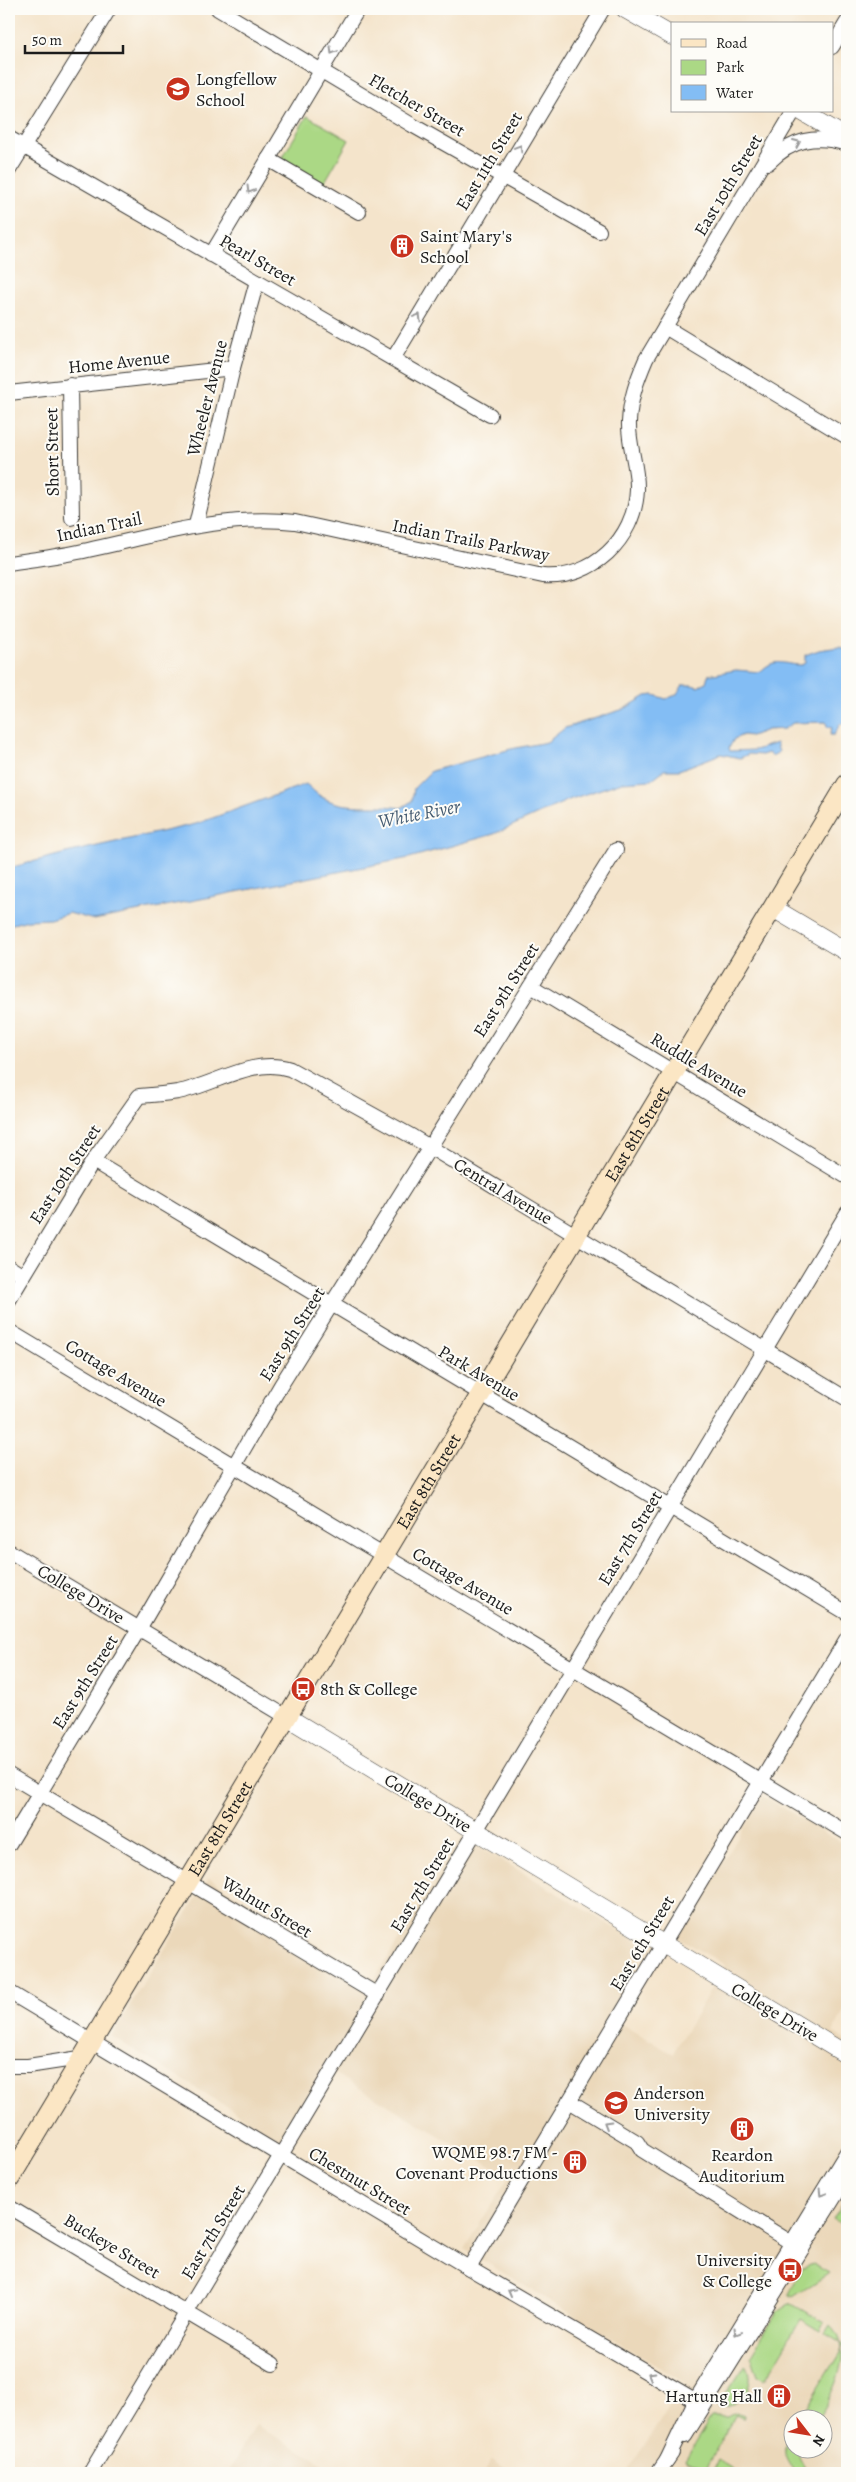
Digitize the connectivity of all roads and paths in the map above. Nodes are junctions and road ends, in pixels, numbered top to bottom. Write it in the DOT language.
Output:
graph roads {
  1 [pos="109,9"];
  2 [pos="218,9"];
  3 [pos="358,9"];
  4 [pos="603,9"];
  5 [pos="625,9"];
  6 [pos="847,22"];
  7 [pos="671,35"];
  8 [pos="834,44"];
  9 [pos="321,71"];
  10 [pos="793,112"];
  11 [pos="803,112"];
  12 [pos="9,138"];
  13 [pos="847,138"];
  14 [pos="847,144"];
  15 [pos="25,147"];
  16 [pos="268,159"];
  17 [pos="9,170"];
  18 [pos="503,175"];
  19 [pos="749,186"];
  20 [pos="359,212"];
  21 [pos="600,231"];
  22 [pos="211,255"];
  23 [pos="257,282"];
  24 [pos="664,327"];
  25 [pos="393,359"];
  26 [pos="233,368"];
  27 [pos="70,385"];
  28 [pos="9,393"];
  29 [pos="490,415"];
  30 [pos="847,437"];
  31 [pos="72,518"];
  32 [pos="196,525"];
  33 [pos="9,563"];
  34 [pos="847,784"];
  35 [pos="616,850"];
  36 [pos="773,908"];
  37 [pos="847,952"];
  38 [pos="530,986"];
  39 [pos="673,1072"];
  40 [pos="139,1096"];
  41 [pos="430,1147"];
  42 [pos="93,1161"];
  43 [pos="847,1177"];
  44 [pos="847,1213"];
  45 [pos="575,1234"];
  46 [pos="9,1267"];
  47 [pos="23,1276"];
  48 [pos="9,1300"];
  49 [pos="332,1306"];
  50 [pos="9,1331"];
  51 [pos="766,1349"];
  52 [pos="479,1394"];
  53 [pos="847,1399"];
  54 [pos="236,1467"];
  55 [pos="670,1508"];
  56 [pos="9,1550"];
  57 [pos="383,1555"];
  58 [pos="847,1613"];
  59 [pos="139,1629"];
  60 [pos="847,1638"];
  61 [pos="573,1669"];
  62 [pos="287,1717"];
  63 [pos="9,1775"];
  64 [pos="761,1781"];
  65 [pos="38,1793"];
  66 [pos="476,1831"];
  67 [pos="847,1833"];
  68 [pos="9,1844"];
  69 [pos="187,1882"];
  70 [pos="663,1944"];
  71 [pos="9,1992"];
  72 [pos="378,1994"];
  73 [pos="90,2041"];
  74 [pos="847,2055"];
  75 [pos="80,2058"];
  76 [pos="9,2066"];
  77 [pos="569,2101"];
  78 [pos="847,2152"];
  79 [pos="281,2156"];
  80 [pos="847,2177"];
  81 [pos="9,2180"];
  82 [pos="9,2207"];
  83 [pos="797,2247"];
  84 [pos="469,2268"];
  85 [pos="186,2312"];
  86 [pos="273,2364"];
  87 [pos="693,2399"];
  88 [pos="90,2473"];
  89 [pos="658,2473"];
  1 -- 15 [label="street"];
  2 -- 9 [label="street, Fletcher Street"];
  3 -- 9 [label="street, one-way"];
  18 -- 4 [label="street, East 11th Street, one-way"];
  5 -- 7 [label="street"];
  6 -- 8 [label="street"];
  9 -- 16 [label="street"];
  9 -- 18 [label="street, Fletcher Street"];
  10 -- 19 [label="street, East 10th Street"];
  11 -- 13 [label="street"];
  12 -- 15 [label="street, Pearl Street"];
  19 -- 14 [label="street, one-way"];
  15 -- 17 [label="street"];
  15 -- 22 [label="street, Pearl Street"];
  16 -- 20 [label="street"];
  16 -- 22 [label="street, one-way"];
  18 -- 21 [label="street, Fletcher Street"];
  25 -- 18 [label="street, East 11th Street, one-way"];
  19 -- 24 [label="street, East 10th Street"];
  22 -- 23 [label="street, Pearl Street"];
  23 -- 25 [label="street, Pearl Street"];
  23 -- 26 [label="street, Wheeler Avenue"];
  24 -- 30 [label="street"];
  24 -- 32 [label="street, Indian Trails Parkway"];
  25 -- 29 [label="street, Pearl Street"];
  26 -- 27 [label="street, Home Avenue"];
  26 -- 32 [label="street, Wheeler Avenue"];
  27 -- 28 [label="street, Home Avenue"];
  27 -- 31 [label="street, Short Street"];
  32 -- 33 [label="street, Indian Trail"];
  34 -- 36 [label="main road, East 8th Street"];
  35 -- 38 [label="street, East 9th Street"];
  36 -- 37 [label="street"];
  36 -- 39 [label="main road, East 8th Street"];
  38 -- 39 [label="street, Ruddle Avenue"];
  38 -- 41 [label="street, East 9th Street"];
  39 -- 43 [label="street, Ruddle Avenue"];
  39 -- 45 [label="main road, East 8th Street"];
  40 -- 41 [label="street, Central Avenue"];
  40 -- 42 [label="street, East 10th Street"];
  41 -- 45 [label="street, Central Avenue"];
  41 -- 49 [label="street, East 9th Street"];
  42 -- 47 [label="street, East 10th Street"];
  42 -- 49 [label="street, Park Avenue"];
  44 -- 51 [label="street, East 7th Street"];
  45 -- 51 [label="street, Central Avenue"];
  45 -- 52 [label="main road, East 8th Street"];
  46 -- 47 [label="street"];
  47 -- 48 [label="street, East 10th Street"];
  49 -- 52 [label="street, Park Avenue"];
  49 -- 54 [label="street, East 9th Street"];
  50 -- 54 [label="street, Cottage Avenue"];
  51 -- 53 [label="street, Central Avenue"];
  51 -- 55 [label="street, East 7th Street"];
  52 -- 55 [label="street, Park Avenue"];
  52 -- 57 [label="main road, East 8th Street"];
  54 -- 57 [label="street, Cottage Avenue"];
  54 -- 59 [label="street, East 9th Street"];
  55 -- 58 [label="street, Park Avenue"];
  55 -- 61 [label="street, East 7th Street"];
  56 -- 59 [label="street, College Drive"];
  57 -- 61 [label="street, Cottage Avenue"];
  57 -- 62 [label="main road, East 8th Street"];
  59 -- 62 [label="street, College Drive"];
  59 -- 65 [label="street, East 9th Street"];
  60 -- 64 [label="street, East 6th Street"];
  61 -- 64 [label="street, Cottage Avenue"];
  61 -- 66 [label="street, East 7th Street"];
  62 -- 66 [label="street, College Drive"];
  62 -- 69 [label="main road, East 8th Street"];
  63 -- 65 [label="street, Walnut Street"];
  64 -- 67 [label="street, Cottage Avenue"];
  64 -- 70 [label="street, East 6th Street"];
  65 -- 68 [label="street, East 9th Street"];
  65 -- 69 [label="street, Walnut Street"];
  66 -- 70 [label="street, College Drive"];
  66 -- 72 [label="street, East 7th Street"];
  69 -- 72 [label="street, Walnut Street"];
  69 -- 73 [label="main road, East 8th Street"];
  70 -- 74 [label="street, College Drive"];
  70 -- 77 [label="street, East 6th Street"];
  71 -- 73 [label="street, Chestnut Street"];
  72 -- 79 [label="street, East 7th Street"];
  73 -- 75 [label="main road, East 8th Street"];
  73 -- 79 [label="street, Chestnut Street"];
  75 -- 76 [label="street"];
  75 -- 81 [label="main road, East 8th Street"];
  83 -- 77 [label="street, one-way"];
  77 -- 84 [label="street, East 6th Street"];
  78 -- 83 [label="street, one-way"];
  79 -- 84 [label="street, Chestnut Street"];
  79 -- 85 [label="street, East 7th Street"];
  80 -- 83 [label="street"];
  82 -- 85 [label="street, Buckeye Street"];
  83 -- 89 [label="street"];
  87 -- 84 [label="street, Chestnut Street, one-way"];
  85 -- 86 [label="street, Buckeye Street"];
  85 -- 88 [label="street, East 7th Street"];
}
